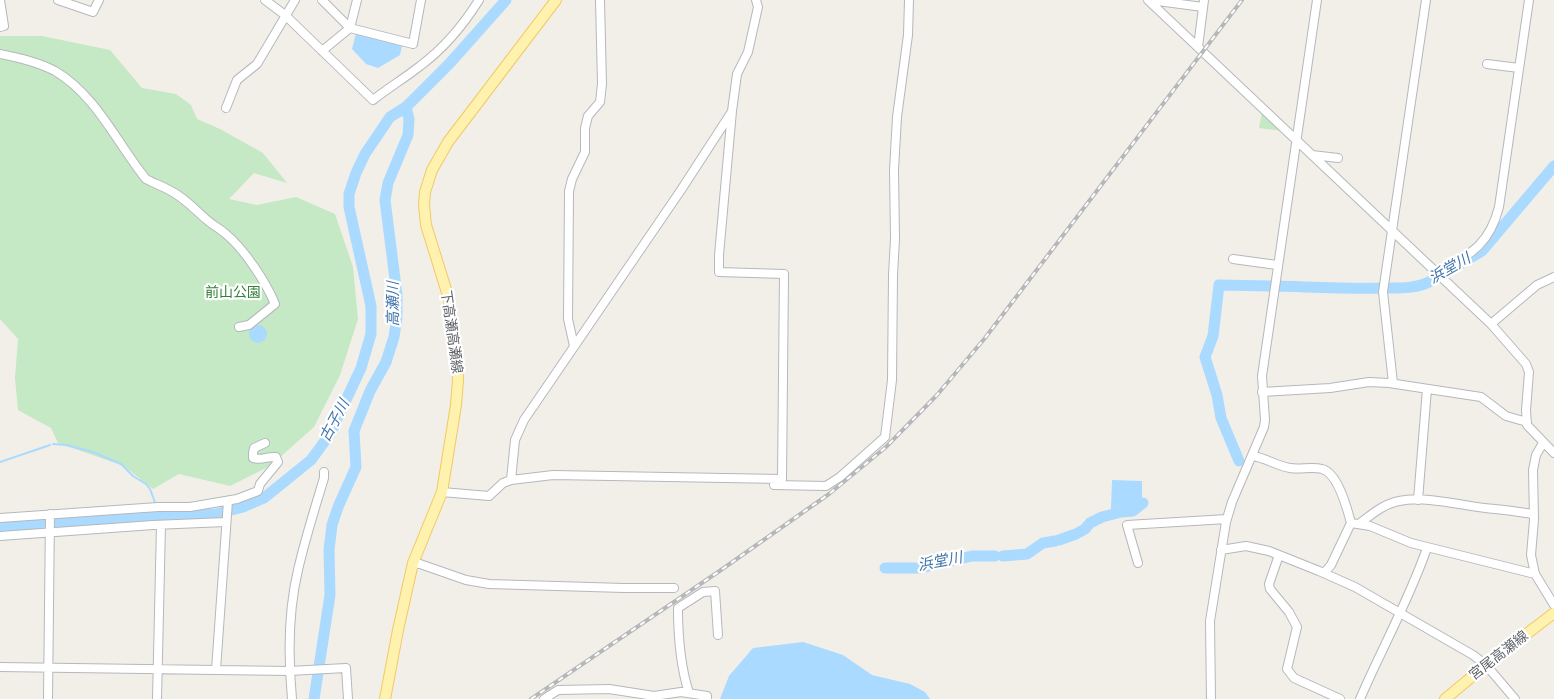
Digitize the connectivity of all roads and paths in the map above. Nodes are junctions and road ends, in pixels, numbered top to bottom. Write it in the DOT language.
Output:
graph roads {
  1 [pos="0,0"];
  2 [pos="58,0"];
  3 [pos="99,0"];
  4 [pos="265,0"];
  5 [pos="295,0"];
  6 [pos="322,0"];
  7 [pos="357,0"];
  8 [pos="421,0"];
  9 [pos="480,0"];
  10 [pos="556,0"];
  11 [pos="600,0"];
  12 [pos="765,0"];
  13 [pos="909,0"];
  14 [pos="1149,0"];
  15 [pos="1317,0"];
  16 [pos="1426,0"];
  17 [pos="1529,0"];
  18 [pos="757,4"];
  19 [pos="1204,4"];
  20 [pos="285,15"];
  21 [pos="0,27"];
  22 [pos="350,28"];
  23 [pos="1198,46"];
  24 [pos="322,52"];
  25 [pos="0,54"];
  26 [pos="1487,64"];
  27 [pos="1519,68"];
  28 [pos="226,108"];
  29 [pos="732,111"];
  30 [pos="1297,140"];
  31 [pos="1312,155"];
  32 [pos="1338,158"];
  33 [pos="1392,231"];
  34 [pos="1233,259"];
  35 [pos="1277,266"];
  36 [pos="1440,275"];
  37 [pos="1554,276"];
  38 [pos="1491,324"];
  39 [pos="239,327"];
  40 [pos="574,346"];
  41 [pos="1393,383"];
  42 [pos="1427,389"];
  43 [pos="1262,392"];
  44 [pos="1526,422"];
  45 [pos="1543,442"];
  46 [pos="265,444"];
  47 [pos="1554,453"];
  48 [pos="1253,456"];
  49 [pos="324,472"];
  50 [pos="511,480"];
  51 [pos="774,485"];
  52 [pos="442,492"];
  53 [pos="228,500"];
  54 [pos="1418,500"];
  55 [pos="50,514"];
  56 [pos="1533,514"];
  57 [pos="0,518"];
  58 [pos="1226,519"];
  59 [pos="226,521"];
  60 [pos="161,524"];
  61 [pos="1355,524"];
  62 [pos="50,532"];
  63 [pos="0,536"];
  64 [pos="1427,548"];
  65 [pos="1221,550"];
  66 [pos="1280,556"];
  67 [pos="414,564"];
  68 [pos="1138,564"];
  69 [pos="1324,573"];
  70 [pos="1535,574"];
  71 [pos="674,588"];
  72 [pos="1554,605"];
  73 [pos="1400,612"];
  74 [pos="1554,613"];
  75 [pos="718,634"];
  76 [pos="1486,665"];
  77 [pos="0,666"];
  78 [pos="48,667"];
  79 [pos="158,668"];
  80 [pos="216,670"];
  81 [pos="291,671"];
  82 [pos="689,694"];
  83 [pos="48,699"];
  84 [pos="157,699"];
  85 [pos="292,699"];
  86 [pos="348,699"];
  87 [pos="386,699"];
  88 [pos="544,699"];
  89 [pos="707,699"];
  90 [pos="1211,699"];
  91 [pos="1340,699"];
  92 [pos="1360,699"];
  93 [pos="1445,699"];
  94 [pos="1515,699"];
  1 -- 21 [label="street"];
  2 -- 3 [label="street"];
  4 -- 20 [label="street"];
  5 -- 20 [label="street"];
  6 -- 22 [label="street"];
  7 -- 22 [label="street"];
  8 -- 22 [label="street"];
  9 -- 24 [label="street"];
  10 -- 52 [label="main road, 下高瀬高瀬線"];
  11 -- 40 [label="street"];
  12 -- 18 [label="street"];
  13 -- 51 [label="street"];
  14 -- 19 [label="street"];
  14 -- 23 [label="street"];
  15 -- 30 [label="street"];
  16 -- 33 [label="street"];
  17 -- 27 [label="street"];
  18 -- 29 [label="street"];
  19 -- 23 [label="street"];
  20 -- 24 [label="street"];
  20 -- 28 [label="street"];
  22 -- 24 [label="street"];
  23 -- 30 [label="street"];
  25 -- 39 [label="street"];
  26 -- 27 [label="street"];
  27 -- 36 [label="street"];
  29 -- 40 [label="street"];
  29 -- 50 [label="street"];
  30 -- 31 [label="street"];
  30 -- 35 [label="street"];
  31 -- 32 [label="street"];
  31 -- 33 [label="street"];
  33 -- 36 [label="street"];
  33 -- 41 [label="street"];
  34 -- 35 [label="street"];
  35 -- 43 [label="street"];
  36 -- 38 [label="street"];
  37 -- 38 [label="street"];
  38 -- 44 [label="street"];
  40 -- 50 [label="street"];
  41 -- 42 [label="street"];
  41 -- 43 [label="street"];
  42 -- 44 [label="street"];
  42 -- 54 [label="street"];
  43 -- 48 [label="street"];
  44 -- 45 [label="street"];
  45 -- 47 [label="street"];
  45 -- 56 [label="street"];
  46 -- 53 [label="street"];
  48 -- 58 [label="street"];
  48 -- 61 [label="street"];
  49 -- 81 [label="street"];
  50 -- 52 [label="street"];
  52 -- 67 [label="main road, 下高瀬高瀬線"];
  53 -- 55 [label="street"];
  53 -- 59 [label="street"];
  54 -- 56 [label="street"];
  54 -- 61 [label="street"];
  55 -- 57 [label="street"];
  55 -- 62 [label="street"];
  56 -- 70 [label="street"];
  58 -- 65 [label="street"];
  58 -- 68 [label="street"];
  59 -- 60 [label="street"];
  59 -- 80 [label="street"];
  60 -- 62 [label="street"];
  60 -- 79 [label="street"];
  61 -- 64 [label="street"];
  61 -- 69 [label="street"];
  62 -- 63 [label="street"];
  62 -- 78 [label="street"];
  64 -- 70 [label="street"];
  64 -- 73 [label="street"];
  65 -- 66 [label="street"];
  65 -- 90 [label="street"];
  66 -- 69 [label="street"];
  66 -- 91 [label="street"];
  67 -- 71 [label="street"];
  67 -- 87 [label="main road, 下高瀬高瀬線"];
  69 -- 73 [label="street"];
  70 -- 72 [label="street"];
  73 -- 76 [label="street"];
  73 -- 92 [label="street"];
  74 -- 76 [label="main road, 宮尾高瀬線"];
  75 -- 82 [label="street"];
  76 -- 93 [label="main road, 宮尾高瀬線"];
  76 -- 94 [label="street"];
  77 -- 78 [label="street"];
  78 -- 79 [label="street"];
  78 -- 83 [label="street"];
  79 -- 80 [label="street"];
  79 -- 84 [label="street"];
  80 -- 81 [label="street"];
  81 -- 85 [label="street"];
  81 -- 86 [label="street"];
  82 -- 88 [label="street"];
  82 -- 89 [label="street"];
}
